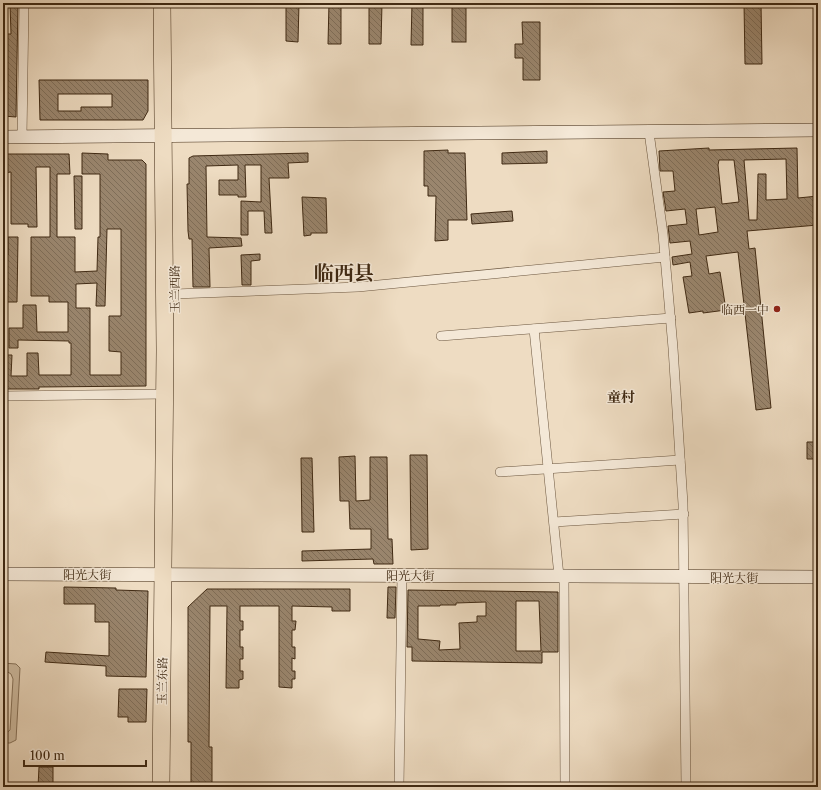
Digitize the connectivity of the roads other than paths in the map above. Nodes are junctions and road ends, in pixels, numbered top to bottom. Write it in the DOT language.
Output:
graph roads {
  1 [pos="24,3"];
  2 [pos="162,3"];
  3 [pos="171,3"];
  4 [pos="818,130"];
  5 [pos="649,132"];
  6 [pos="168,136"];
  7 [pos="3,137"];
  8 [pos="22,137"];
  9 [pos="665,256"];
  10 [pos="174,294"];
  11 [pos="670,318"];
  12 [pos="534,329"];
  13 [pos="441,336"];
  14 [pos="165,394"];
  15 [pos="3,396"];
  16 [pos="680,460"];
  17 [pos="549,470"];
  18 [pos="500,472"];
  19 [pos="684,514"];
  20 [pos="554,522"];
  21 [pos="3,574"];
  22 [pos="168,575"];
  23 [pos="402,576"];
  24 [pos="561,576"];
  25 [pos="685,576"];
  26 [pos="818,577"];
  27 [pos="161,787"];
  28 [pos="170,787"];
  29 [pos="399,787"];
  30 [pos="565,787"];
  31 [pos="686,787"];
  1 -- 8 [label="street"];
  2 -- 6 [label="highway, 玉兰西路"];
  3 -- 6 [label="highway, 玉兰西路"];
  4 -- 5 [label="street"];
  5 -- 6 [label="street"];
  5 -- 9 [label="street"];
  6 -- 8 [label="street"];
  6 -- 10 [label="highway, 玉兰西路"];
  6 -- 14 [label="highway, 玉兰西路"];
  7 -- 8 [label="street"];
  9 -- 10 [label="street"];
  9 -- 11 [label="street"];
  10 -- 22 [label="highway, 玉兰西路"];
  11 -- 12 [label="street"];
  11 -- 16 [label="street"];
  12 -- 13 [label="street"];
  12 -- 17 [label="street"];
  14 -- 15 [label="street"];
  14 -- 22 [label="highway, 玉兰西路"];
  16 -- 17 [label="street"];
  16 -- 19 [label="street"];
  17 -- 18 [label="street"];
  17 -- 20 [label="street"];
  19 -- 20 [label="street"];
  19 -- 25 [label="street"];
  20 -- 24 [label="street"];
  21 -- 22 [label="street, 阳光大街"];
  22 -- 23 [label="street, 阳光大街"];
  22 -- 27 [label="highway, 玉兰东路"];
  22 -- 28 [label="highway, 玉兰东路"];
  23 -- 24 [label="street, 阳光大街"];
  23 -- 29 [label="street"];
  24 -- 25 [label="street, 阳光大街"];
  24 -- 30 [label="street"];
  25 -- 26 [label="street, 阳光大街"];
  25 -- 31 [label="street"];
}
